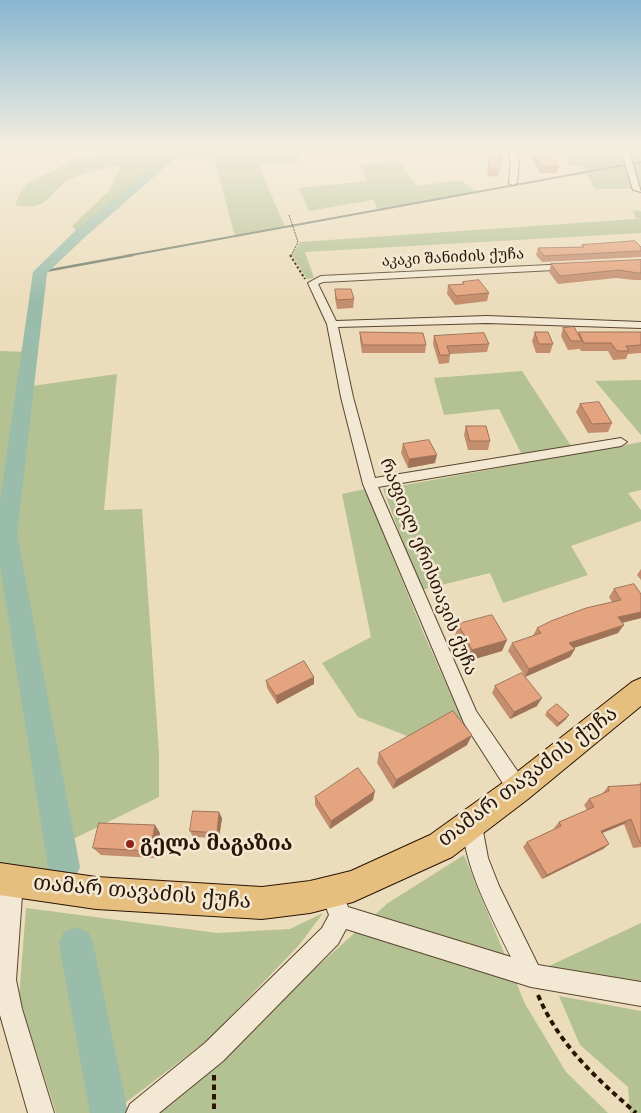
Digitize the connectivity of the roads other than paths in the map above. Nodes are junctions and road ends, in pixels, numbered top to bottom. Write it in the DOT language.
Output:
graph roads {
  1 [pos="579,267"];
  2 [pos="332,324"];
  3 [pos="641,325"];
  4 [pos="621,442"];
  5 [pos="370,484"];
  6 [pos="641,690"];
  7 [pos="518,789"];
  8 [pos="473,822"];
  9 [pos="6,880"];
  10 [pos="336,904"];
  11 [pos="531,975"];
  12 [pos="641,994"];
  13 [pos="41,1113"];
  14 [pos="139,1113"];
  1 -- 2 [label="street, აკაკი შანიძის ქუჩა"];
  2 -- 3 [label="street"];
  2 -- 5 [label="street, რაფიელ ერისთავის ქუჩა"];
  4 -- 5 [label="street"];
  5 -- 7 [label="street, რაფიელ ერისთავის ქუჩა"];
  6 -- 7 [label="highway, თამარ თავაძის ქუჩა"];
  7 -- 8 [label="highway, თამარ თავაძის ქუჩა"];
  8 -- 10 [label="highway, თამარ თავაძის ქუჩა"];
  8 -- 11 [label="street"];
  9 -- 10 [label="highway, თამარ თავაძის ქუჩა"];
  9 -- 13 [label="street"];
  10 -- 11 [label="street"];
  10 -- 14 [label="street"];
  11 -- 12 [label="street"];
}
